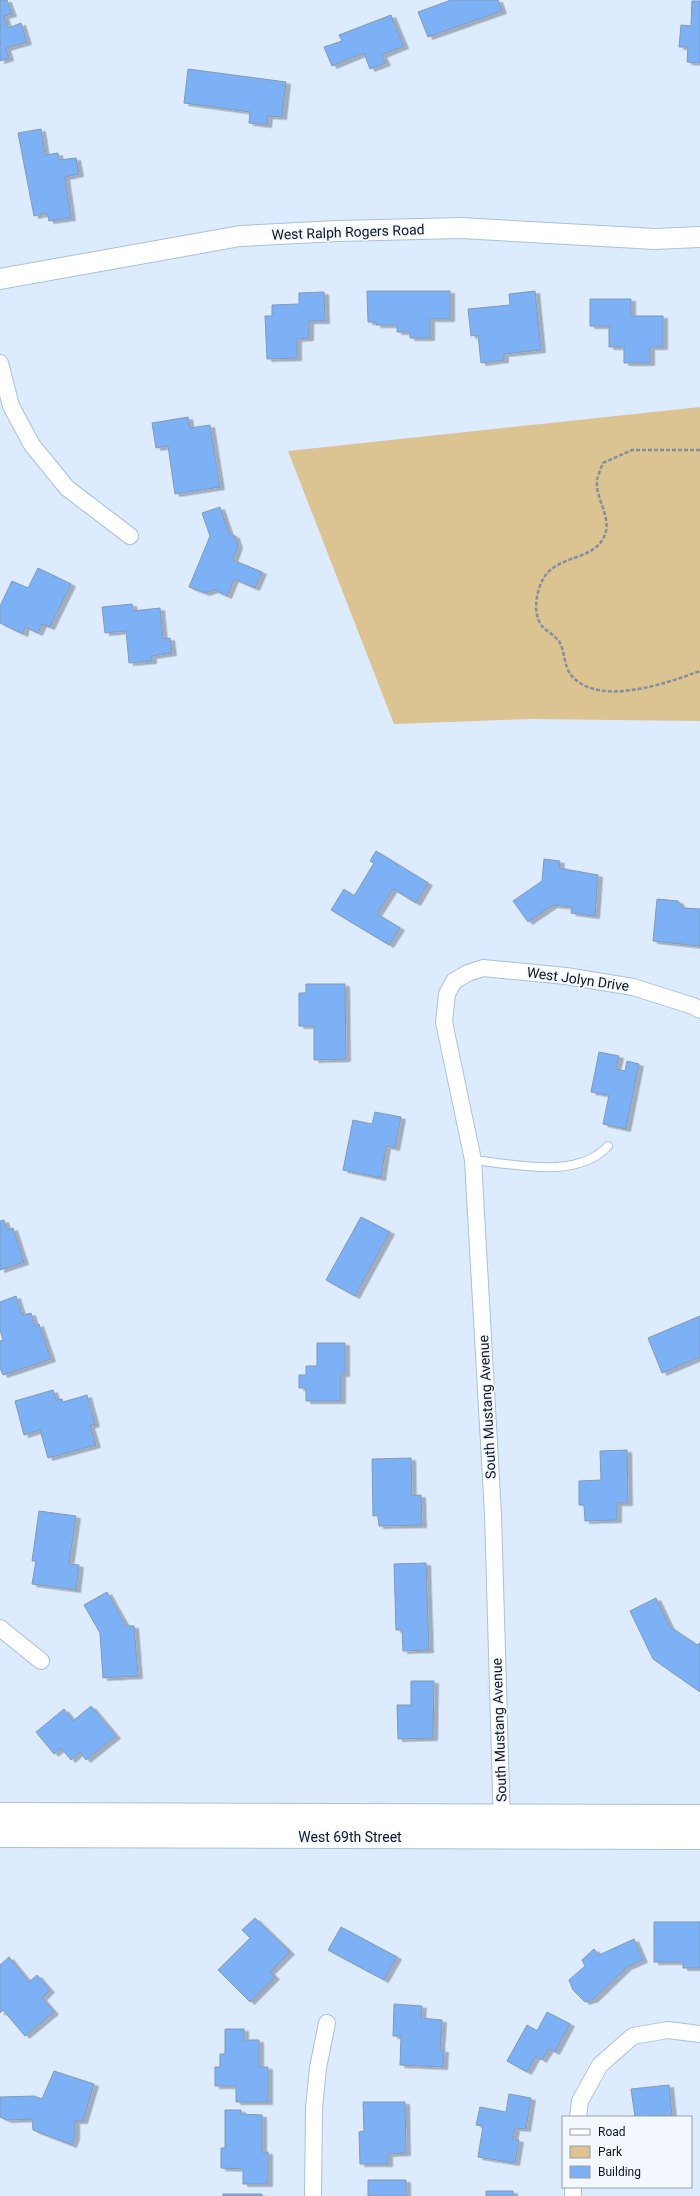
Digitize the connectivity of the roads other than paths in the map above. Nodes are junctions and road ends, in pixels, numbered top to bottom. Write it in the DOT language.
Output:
graph roads {
  1 [pos="700,236"];
  2 [pos="0,279"];
  3 [pos="0,363"];
  4 [pos="130,536"];
  5 [pos="454,981"];
  6 [pos="700,1010"];
  7 [pos="608,1146"];
  8 [pos="473,1160"];
  9 [pos="0,1628"];
  10 [pos="41,1661"];
  11 [pos="0,1814"];
  12 [pos="501,1815"];
  13 [pos="700,1816"];
  14 [pos="0,1836"];
  15 [pos="502,1838"];
  16 [pos="700,1838"];
  17 [pos="327,2023"];
  18 [pos="700,2034"];
  19 [pos="578,2116"];
  20 [pos="313,2196"];
  1 -- 2 [label="street, West Ralph Rogers Road"];
  3 -- 4 [label="street"];
  5 -- 6 [label="street, West Jolyn Drive"];
  5 -- 8 [label="street, South Mustang Avenue"];
  7 -- 8 [label="lane"];
  8 -- 12 [label="street, South Mustang Avenue"];
  9 -- 10 [label="street"];
  11 -- 12 [label="main road, West 69th Street"];
  12 -- 13 [label="main road, West 69th Street"];
  12 -- 15 [label="street, South Mustang Avenue"];
  14 -- 15 [label="main road, West 69th Street"];
  15 -- 16 [label="main road, West 69th Street"];
  17 -- 20 [label="street"];
  18 -- 19 [label="street"];
}
